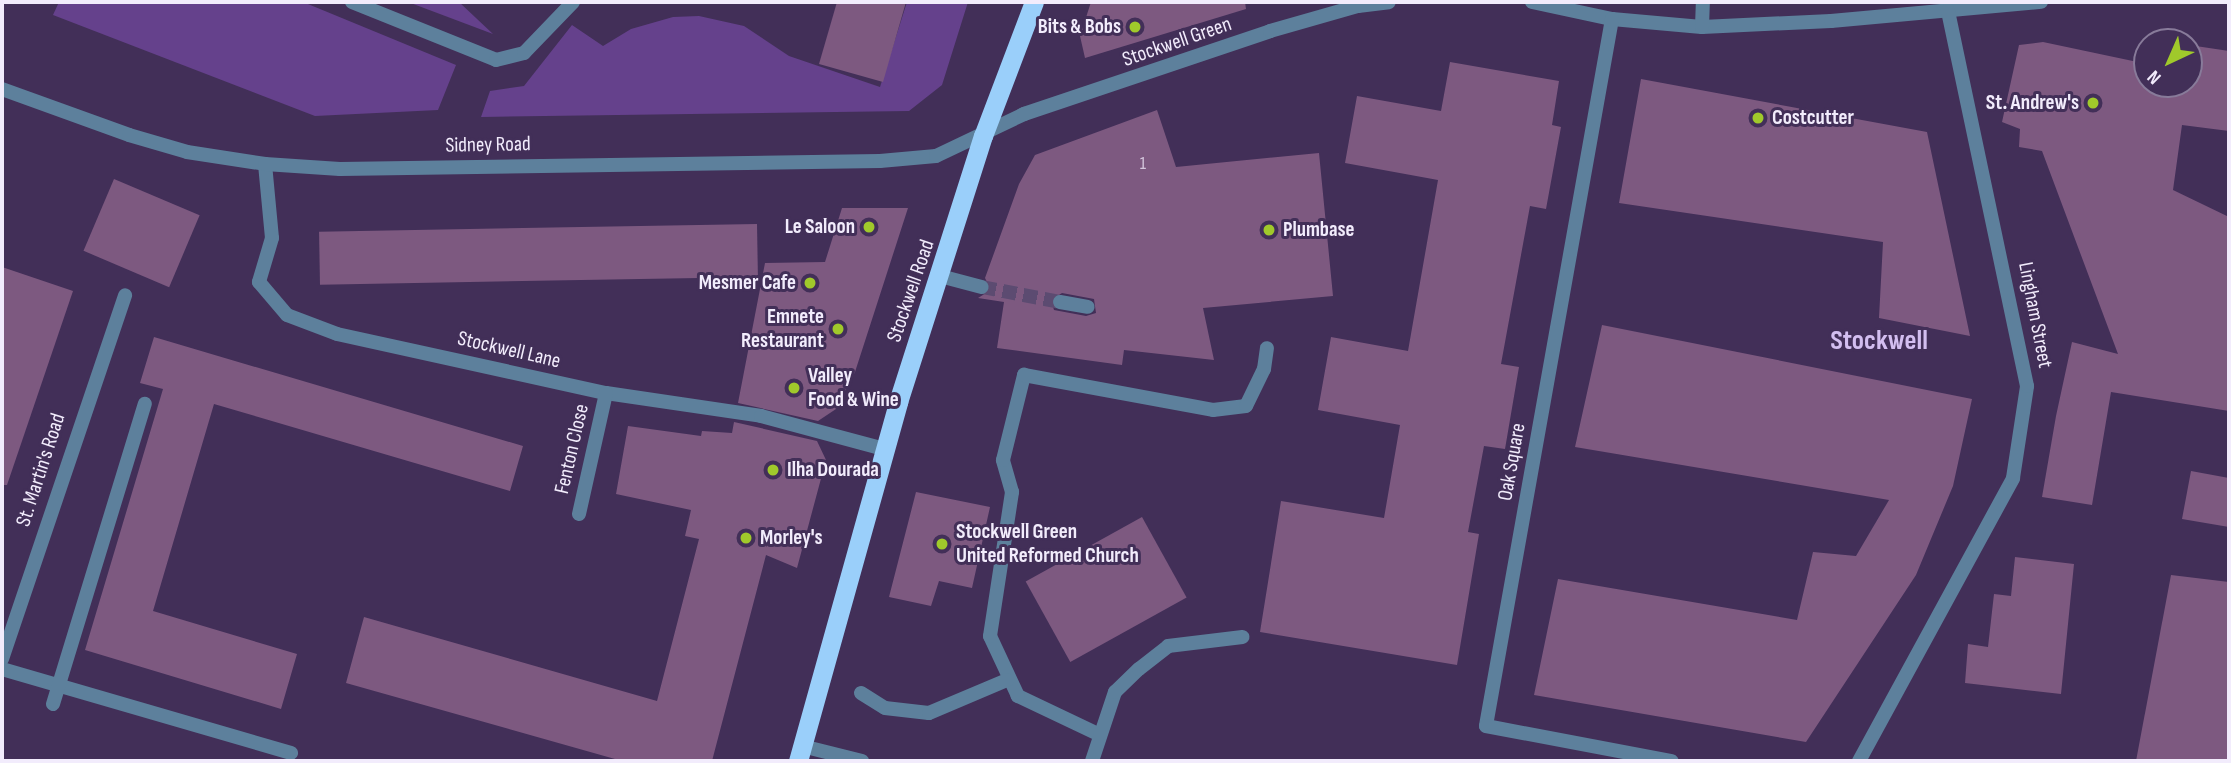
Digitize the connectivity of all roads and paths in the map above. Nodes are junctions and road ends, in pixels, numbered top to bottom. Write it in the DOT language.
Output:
graph roads {
  1 [pos="352,2"];
  2 [pos="573,2"];
  3 [pos="1034,2"];
  4 [pos="1389,2"];
  5 [pos="1532,2"];
  6 [pos="1703,2"];
  7 [pos="2041,2"];
  8 [pos="1948,10"];
  9 [pos="1612,19"];
  10 [pos="1702,27"];
  11 [pos="2,89"];
  12 [pos="983,135"];
  13 [pos="265,164"];
  14 [pos="940,276"];
  15 [pos="982,287"];
  16 [pos="125,295"];
  17 [pos="1060,302"];
  18 [pos="1088,307"];
  19 [pos="1267,348"];
  20 [pos="606,393"];
  21 [pos="145,404"];
  22 [pos="884,449"];
  23 [pos="579,514"];
  24 [pos="1242,637"];
  25 [pos="2,659"];
  26 [pos="2,669"];
  27 [pos="1007,680"];
  28 [pos="58,685"];
  29 [pos="862,693"];
  30 [pos="53,704"];
  31 [pos="1098,734"];
  32 [pos="291,753"];
  33 [pos="800,753"];
  34 [pos="862,761"];
  35 [pos="1092,761"];
  36 [pos="1672,761"];
  37 [pos="1859,761"];
  1 -- 2 [label="street"];
  3 -- 12 [label="highway, Stockwell Road"];
  4 -- 12 [label="street, Stockwell Green"];
  5 -- 9 [label="street"];
  6 -- 10 [label="street"];
  7 -- 8 [label="street"];
  8 -- 10 [label="street"];
  8 -- 37 [label="street, Lingham Street"];
  9 -- 10 [label="street"];
  9 -- 36 [label="street, Oak Square"];
  11 -- 13 [label="street, Sidney Road"];
  12 -- 13 [label="street, Sidney Road"];
  12 -- 14 [label="highway, Stockwell Road"];
  13 -- 20 [label="street, Stockwell Lane"];
  14 -- 15 [label="street"];
  14 -- 22 [label="highway, Stockwell Road"];
  16 -- 25 [label="street, St. Martin's Road"];
  17 -- 18 [label="street"];
  19 -- 27 [label="street"];
  20 -- 22 [label="street, Stockwell Lane"];
  20 -- 23 [label="street, Fenton Close"];
  21 -- 28 [label="street"];
  22 -- 33 [label="highway, Stockwell Road"];
  24 -- 31 [label="street"];
  26 -- 28 [label="street"];
  27 -- 29 [label="street"];
  27 -- 31 [label="street"];
  28 -- 30 [label="street"];
  28 -- 32 [label="street"];
  31 -- 35 [label="street"];
  33 -- 34 [label="street"];
}
